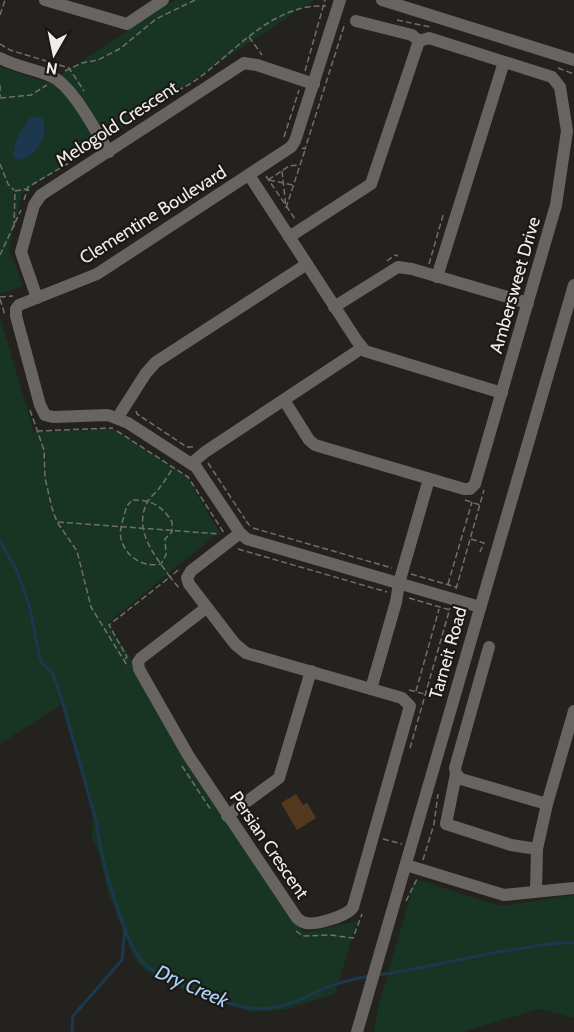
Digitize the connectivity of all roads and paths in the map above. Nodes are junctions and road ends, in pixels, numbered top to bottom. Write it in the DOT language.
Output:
graph roads {
  1 [pos="5,0"];
  2 [pos="45,0"];
  3 [pos="163,0"];
  4 [pos="195,0"];
  5 [pos="382,0"];
  6 [pos="339,4"];
  7 [pos="79,5"];
  8 [pos="0,15"];
  9 [pos="398,20"];
  10 [pos="356,21"];
  11 [pos="438,30"];
  12 [pos="249,37"];
  13 [pos="419,41"];
  14 [pos="263,57"];
  15 [pos="0,58"];
  16 [pos="573,60"];
  17 [pos="504,62"];
  18 [pos="554,66"];
  19 [pos="574,74"];
  20 [pos="55,78"];
  21 [pos="314,84"];
  22 [pos="0,85"];
  23 [pos="0,97"];
  24 [pos="122,130"];
  25 [pos="305,149"];
  26 [pos="109,152"];
  27 [pos="76,159"];
  28 [pos="0,164"];
  29 [pos="300,166"];
  30 [pos="260,168"];
  31 [pos="282,171"];
  32 [pos="249,175"];
  33 [pos="268,180"];
  34 [pos="283,183"];
  35 [pos="294,186"];
  36 [pos="27,189"];
  37 [pos="15,190"];
  38 [pos="39,196"];
  39 [pos="286,208"];
  40 [pos="444,212"];
  41 [pos="14,228"];
  42 [pos="302,230"];
  43 [pos="289,237"];
  44 [pos="0,255"];
  45 [pos="307,264"];
  46 [pos="429,264"];
  47 [pos="437,277"];
  48 [pos="574,285"];
  49 [pos="16,295"];
  50 [pos="0,297"];
  51 [pos="37,298"];
  52 [pos="528,303"];
  53 [pos="334,307"];
  54 [pos="362,348"];
  55 [pos="502,393"];
  56 [pos="284,400"];
  57 [pos="118,417"];
  58 [pos="36,431"];
  59 [pos="202,454"];
  60 [pos="180,456"];
  61 [pos="192,463"];
  62 [pos="429,479"];
  63 [pos="486,483"];
  64 [pos="148,501"];
  65 [pos="472,502"];
  66 [pos="57,522"];
  67 [pos="121,526"];
  68 [pos="143,528"];
  69 [pos="242,529"];
  70 [pos="172,530"];
  71 [pos="224,534"];
  72 [pos="471,539"];
  73 [pos="216,540"];
  74 [pos="480,552"];
  75 [pos="161,564"];
  76 [pos="191,571"];
  77 [pos="170,577"];
  78 [pos="399,584"];
  79 [pos="447,585"];
  80 [pos="182,592"];
  81 [pos="453,599"];
  82 [pos="440,607"];
  83 [pos="480,607"];
  84 [pos="207,608"];
  85 [pos="489,647"];
  86 [pos="124,660"];
  87 [pos="129,670"];
  88 [pos="311,671"];
  89 [pos="371,689"];
  90 [pos="416,692"];
  91 [pos="574,711"];
  92 [pos="409,750"];
  93 [pos="180,763"];
  94 [pos="456,774"];
  95 [pos="438,793"];
  96 [pos="547,804"];
  97 [pos="220,812"];
  98 [pos="537,849"];
  99 [pos="406,865"];
  100 [pos="420,869"];
  101 [pos="574,888"];
  102 [pos="536,890"];
  103 [pos="405,904"];
  104 [pos="362,913"];
  105 [pos="294,929"];
  106 [pos="357,1032"];
  1 -- 8 [label="path"];
  2 -- 7 [label="street"];
  3 -- 7 [label="street"];
  4 -- 20 [label="path"];
  5 -- 16 [label="street"];
  6 -- 12 [label="path"];
  6 -- 21 [label="street, Clementine Boulevard"];
  9 -- 11 [label="path"];
  10 -- 13 [label="street, Ambersweet Drive"];
  12 -- 14 [label="path"];
  12 -- 24 [label="path"];
  13 -- 17 [label="street, Ambersweet Drive"];
  13 -- 42 [label="street"];
  15 -- 20 [label="street"];
  17 -- 47 [label="street"];
  17 -- 52 [label="street, Ambersweet Drive"];
  18 -- 19 [label="path"];
  20 -- 23 [label="path"];
  20 -- 26 [label="street"];
  21 -- 26 [label="street, Melogold Crescent"];
  21 -- 30 [label="street, Clementine Boulevard"];
  22 -- 23 [label="path"];
  25 -- 29 [label="path"];
  26 -- 38 [label="street, Melogold Crescent"];
  27 -- 36 [label="path"];
  28 -- 37 [label="path"];
  29 -- 31 [label="path"];
  29 -- 35 [label="path"];
  30 -- 32 [label="street, Clementine Boulevard"];
  30 -- 33 [label="path"];
  31 -- 33 [label="path"];
  31 -- 34 [label="path"];
  32 -- 43 [label="street"];
  32 -- 51 [label="street, Clementine Boulevard"];
  33 -- 34 [label="path"];
  33 -- 39 [label="path"];
  34 -- 35 [label="path"];
  34 -- 39 [label="path"];
  35 -- 39 [label="path"];
  36 -- 37 [label="path"];
  36 -- 38 [label="path"];
  36 -- 41 [label="path"];
  37 -- 41 [label="path"];
  38 -- 51 [label="street"];
  39 -- 42 [label="path"];
  40 -- 46 [label="path"];
  41 -- 44 [label="path"];
  42 -- 43 [label="street"];
  43 -- 45 [label="street"];
  45 -- 53 [label="street"];
  45 -- 57 [label="street"];
  47 -- 52 [label="street"];
  47 -- 53 [label="street"];
  48 -- 83 [label="street, Tarneit Road"];
  49 -- 50 [label="path"];
  51 -- 57 [label="street, Clementine Boulevard"];
  52 -- 55 [label="street, Ambersweet Drive"];
  53 -- 54 [label="street"];
  54 -- 55 [label="street"];
  54 -- 56 [label="street"];
  55 -- 62 [label="street, Ambersweet Drive"];
  56 -- 59 [label="street"];
  56 -- 62 [label="street, Ambersweet Drive"];
  57 -- 60 [label="street, Clementine Boulevard"];
  58 -- 66 [label="path"];
  59 -- 61 [label="street"];
  59 -- 69 [label="path"];
  60 -- 61 [label="street, Clementine Boulevard"];
  60 -- 64 [label="path"];
  61 -- 69 [label="street, Clementine Boulevard"];
  62 -- 78 [label="street"];
  63 -- 72 [label="path"];
  64 -- 67 [label="path"];
  64 -- 68 [label="path"];
  64 -- 70 [label="path"];
  65 -- 79 [label="path"];
  66 -- 67 [label="path"];
  66 -- 86 [label="path"];
  67 -- 68 [label="path"];
  67 -- 75 [label="path"];
  68 -- 70 [label="path"];
  68 -- 75 [label="path"];
  69 -- 71 [label="path"];
  69 -- 76 [label="street"];
  69 -- 78 [label="street"];
  70 -- 71 [label="path"];
  70 -- 75 [label="path"];
  71 -- 73 [label="path"];
  72 -- 74 [label="path"];
  72 -- 81 [label="path"];
  75 -- 77 [label="path"];
  76 -- 77 [label="path"];
  76 -- 84 [label="street"];
  77 -- 80 [label="path"];
  77 -- 86 [label="path"];
  78 -- 81 [label="street"];
  78 -- 89 [label="street"];
  81 -- 83 [label="street"];
  81 -- 92 [label="path"];
  82 -- 90 [label="path"];
  83 -- 99 [label="street, Tarneit Road"];
  84 -- 88 [label="street"];
  84 -- 97 [label="street, Persian Crescent"];
  85 -- 94 [label="street"];
  86 -- 87 [label="path"];
  88 -- 89 [label="street"];
  88 -- 97 [label="street"];
  89 -- 97 [label="street, Persian Crescent"];
  91 -- 96 [label="street"];
  93 -- 97 [label="path"];
  94 -- 96 [label="street"];
  94 -- 98 [label="street"];
  95 -- 100 [label="path"];
  96 -- 98 [label="street"];
  98 -- 102 [label="street"];
  99 -- 100 [label="street"];
  99 -- 106 [label="street, Tarneit Road"];
  100 -- 102 [label="street"];
  100 -- 103 [label="path"];
  101 -- 102 [label="street"];
  104 -- 105 [label="path"];
}
